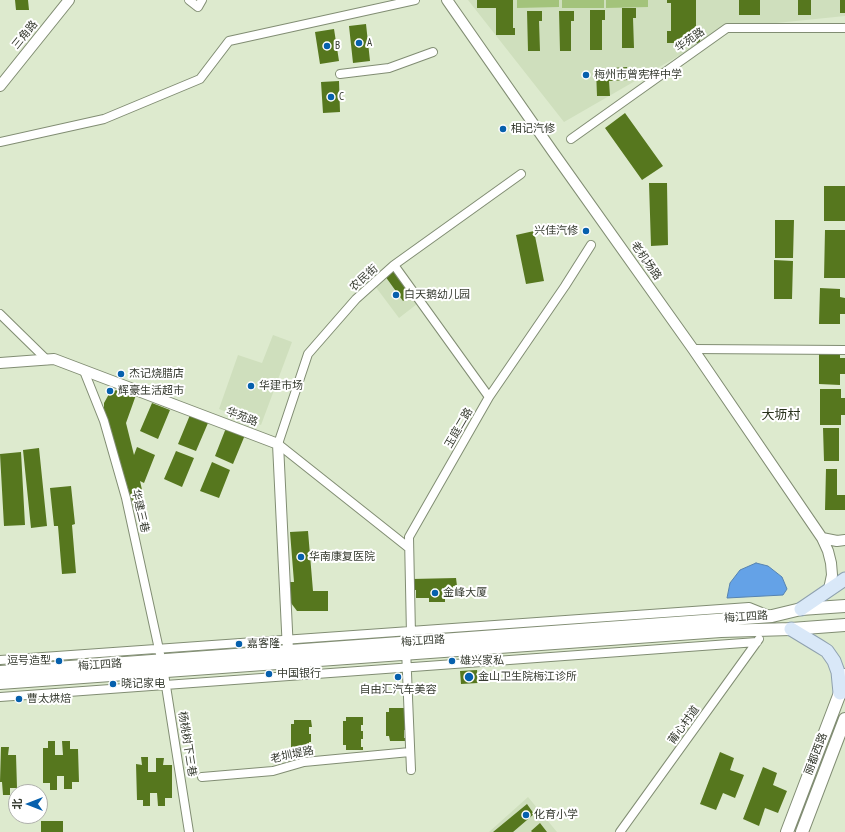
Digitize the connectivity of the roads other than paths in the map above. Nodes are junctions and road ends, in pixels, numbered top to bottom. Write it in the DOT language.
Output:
graph roads {
  1 [pos="69,0"];
  2 [pos="189,0"];
  3 [pos="202,0"];
  4 [pos="415,0"];
  5 [pos="447,0"];
  6 [pos="845,28"];
  7 [pos="433,52"];
  8 [pos="340,74"];
  9 [pos="0,86"];
  10 [pos="571,139"];
  11 [pos="0,142"];
  12 [pos="521,174"];
  13 [pos="591,245"];
  14 [pos="394,265"];
  15 [pos="0,314"];
  16 [pos="693,349"];
  17 [pos="845,350"];
  18 [pos="47,360"];
  19 [pos="0,363"];
  20 [pos="84,371"];
  21 [pos="489,397"];
  22 [pos="278,444"];
  23 [pos="822,538"];
  24 [pos="845,540"];
  25 [pos="409,548"];
  26 [pos="845,579"];
  27 [pos="829,589"];
  28 [pos="845,606"];
  29 [pos="801,609"];
  30 [pos="772,616"];
  31 [pos="845,625"];
  32 [pos="791,629"];
  33 [pos="764,630"];
  34 [pos="409,642"];
  35 [pos="757,642"];
  36 [pos="288,651"];
  37 [pos="0,660"];
  38 [pos="162,660"];
  39 [pos="0,672"];
  40 [pos="845,676"];
  41 [pos="0,683"];
  42 [pos="840,693"];
  43 [pos="0,696"];
  44 [pos="845,719"];
  45 [pos="410,752"];
  46 [pos="411,770"];
  47 [pos="202,777"];
  48 [pos="189,832"];
  49 [pos="620,832"];
  50 [pos="786,832"];
  51 [pos="802,832"];
  1 -- 9 [label="street, 三角路"];
  2 -- 3 [label="street"];
  4 -- 11 [label="street"];
  5 -- 16 [label="street, 老机场路"];
  6 -- 10 [label="street, 华苑路"];
  7 -- 8 [label="street"];
  12 -- 14 [label="street, 农民街"];
  13 -- 21 [label="street, 玉庭二路"];
  14 -- 21 [label="street"];
  14 -- 22 [label="street, 农民街"];
  15 -- 18 [label="street"];
  16 -- 17 [label="street"];
  16 -- 23 [label="street, 老机场路"];
  18 -- 19 [label="street, 华苑路"];
  18 -- 20 [label="street, 华苑路"];
  20 -- 22 [label="street, 华苑路"];
  20 -- 38 [label="street, 华建三巷"];
  21 -- 25 [label="street, 玉庭二路"];
  22 -- 25 [label="street"];
  22 -- 36 [label="street"];
  23 -- 24 [label="street"];
  23 -- 27 [label="street, 老机场路"];
  25 -- 34 [label="street, 玉庭二路"];
  26 -- 27 [label="main road"];
  27 -- 29 [label="main road"];
  28 -- 29 [label="main road, 梅江四路"];
  29 -- 30 [label="main road, 梅江四路"];
  30 -- 34 [label="main road, 梅江四路"];
  30 -- 37 [label="street"];
  31 -- 32 [label="main road, 梅江四路"];
  32 -- 33 [label="main road, 梅江四路"];
  32 -- 42 [label="main road"];
  33 -- 35 [label="street, 莆心村道"];
  33 -- 41 [label="main road, 梅江四路"];
  34 -- 36 [label="main road, 梅江四路"];
  34 -- 45 [label="street, 玉庭二路"];
  35 -- 43 [label="street"];
  35 -- 49 [label="street, 莆心村道"];
  36 -- 38 [label="main road, 梅江四路"];
  38 -- 39 [label="main road, 梅江四路"];
  38 -- 48 [label="street, 杨桃树下三巷"];
  40 -- 42 [label="main road, 丽都西路"];
  42 -- 50 [label="main road, 丽都西路"];
  44 -- 51 [label="main road, 丽都西路"];
  45 -- 46 [label="street, 玉庭二路"];
  45 -- 47 [label="street, 老圳堤路"];
}
